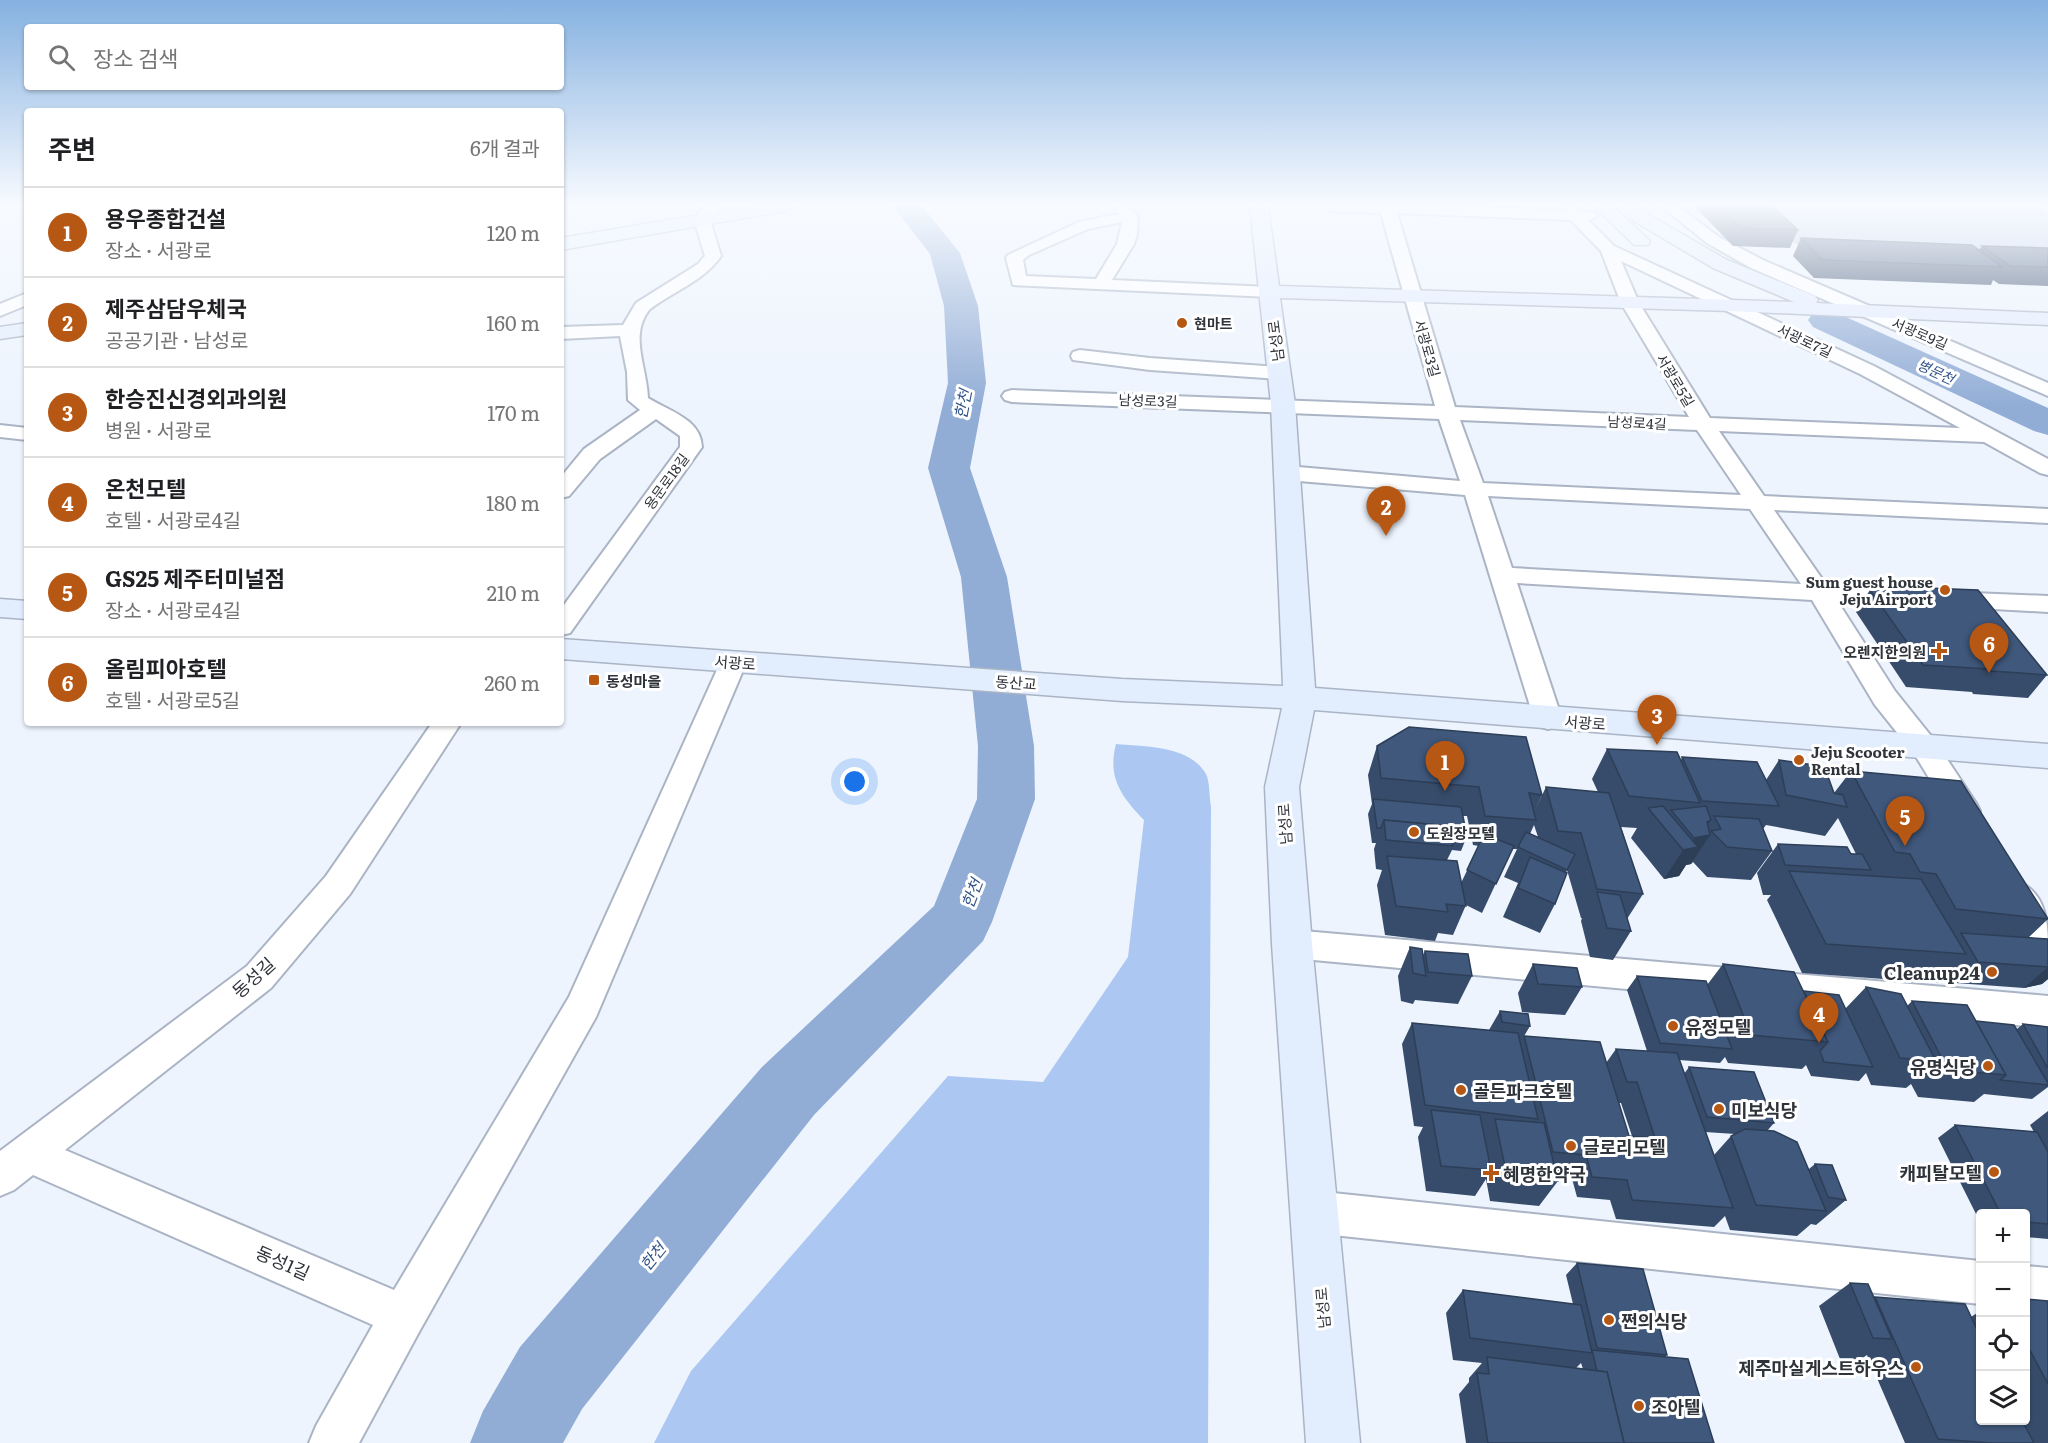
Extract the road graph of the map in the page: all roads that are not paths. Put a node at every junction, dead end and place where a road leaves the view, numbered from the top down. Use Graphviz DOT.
graph roads {
  1 [pos="699,273"];
  2 [pos="1017,273"];
  3 [pos="1107,273"];
  4 [pos="1268,273"];
  5 [pos="1406,273"];
  6 [pos="1618,273"];
  7 [pos="1661,273"];
  8 [pos="1703,273"];
  9 [pos="1743,273"];
  10 [pos="1779,273"];
  11 [pos="1104,285"];
  12 [pos="1270,292"];
  13 [pos="1413,297"];
  14 [pos="24,299"];
  15 [pos="1630,303"];
  16 [pos="1731,305"];
  17 [pos="1774,307"];
  18 [pos="1829,309"];
  19 [pos="0,311"];
  20 [pos="1868,311"];
  21 [pos="2048,319"];
  22 [pos="24,329"];
  23 [pos="630,330"];
  24 [pos="0,333"];
  25 [pos="564,333"];
  26 [pos="1080,356"];
  27 [pos="2015,374"];
  28 [pos="2048,375"];
  29 [pos="1281,389"];
  30 [pos="2048,390"];
  31 [pos="1012,396"];
  32 [pos="653,411"];
  33 [pos="1447,413"];
  34 [pos="1704,425"];
  35 [pos="0,432"];
  36 [pos="24,434"];
  37 [pos="1991,436"];
  38 [pos="2048,468"];
  39 [pos="1287,472"];
  40 [pos="564,487"];
  41 [pos="1474,489"];
  42 [pos="1759,504"];
  43 [pos="2048,516"];
  44 [pos="1502,575"];
  45 [pos="1821,595"];
  46 [pos="2048,604"];
  47 [pos="0,608"];
  48 [pos="24,610"];
  49 [pos="564,623"];
  50 [pos="564,649"];
  51 [pos="734,662"];
  52 [pos="910,674"];
  53 [pos="1122,690"];
  54 [pos="1299,698"];
  55 [pos="1548,719"];
  56 [pos="445,726"];
  57 [pos="1925,747"];
  58 [pos="2048,756"];
  59 [pos="1982,837"];
  60 [pos="2006,875"];
  61 [pos="2048,941"];
  62 [pos="1292,944"];
  63 [pos="2048,1012"];
  64 [pos="14,1164"];
  65 [pos="1314,1212"];
  66 [pos="1976,1283"];
  67 [pos="2030,1288"];
  68 [pos="2048,1290"];
  69 [pos="404,1316"];
  70 [pos="333,1443"];
  71 [pos="1333,1443"];
  1 -- 23 [label="street"];
  2 -- 11 [label="street"];
  3 -- 11 [label="street"];
  4 -- 12 [label="main road, 남성로"];
  5 -- 13 [label="street, 서광로3길"];
  6 -- 15 [label="street, 서광로5길"];
  7 -- 16 [label="street, 서광로7길"];
  8 -- 17 [label="main road"];
  9 -- 18 [label="main road"];
  10 -- 20 [label="street, 서광로9길"];
  11 -- 12 [label="street"];
  12 -- 13 [label="main road"];
  12 -- 29 [label="main road, 남성로"];
  13 -- 15 [label="main road"];
  13 -- 33 [label="street, 서광로3길"];
  14 -- 19 [label="street"];
  15 -- 16 [label="main road"];
  15 -- 34 [label="street, 서광로5길"];
  16 -- 17 [label="main road"];
  16 -- 37 [label="street, 서광로7길"];
  17 -- 18 [label="main road"];
  18 -- 20 [label="main road"];
  20 -- 21 [label="main road"];
  20 -- 27 [label="street, 서광로9길"];
  22 -- 24 [label="main road"];
  23 -- 25 [label="street"];
  23 -- 32 [label="street"];
  26 -- 29 [label="street"];
  27 -- 28 [label="street"];
  27 -- 30 [label="street, 서광로9길"];
  29 -- 31 [label="street, 남성로3길"];
  29 -- 33 [label="street, 남성로4길"];
  29 -- 39 [label="main road, 남성로"];
  32 -- 40 [label="street"];
  32 -- 49 [label="street, 용문로18길"];
  33 -- 34 [label="street, 남성로4길"];
  33 -- 41 [label="street, 서광로3길"];
  34 -- 37 [label="street, 남성로4길"];
  34 -- 42 [label="street, 서광로5길"];
  35 -- 36 [label="street"];
  37 -- 38 [label="street, 서광로7길"];
  39 -- 41 [label="street"];
  39 -- 54 [label="main road, 남성로"];
  41 -- 42 [label="street"];
  41 -- 44 [label="street, 서광로3길"];
  42 -- 43 [label="street"];
  42 -- 45 [label="street, 서광로5길"];
  44 -- 45 [label="street"];
  44 -- 55 [label="street, 서광로3길"];
  45 -- 46 [label="street"];
  45 -- 57 [label="street, 서광로5길"];
  47 -- 48 [label="main road"];
  50 -- 51 [label="main road, 서광로"];
  51 -- 52 [label="main road, 서광로"];
  51 -- 69 [label="street"];
  52 -- 53 [label="main road, 동산교"];
  53 -- 54 [label="main road, 서광로"];
  54 -- 55 [label="main road, 서광로"];
  54 -- 62 [label="main road, 남성로"];
  55 -- 57 [label="main road, 서광로"];
  56 -- 64 [label="street, 동성길"];
  57 -- 58 [label="main road, 서광로"];
  57 -- 59 [label="street, 서광로5길"];
  60 -- 61 [label="street"];
  62 -- 63 [label="street"];
  62 -- 65 [label="main road, 남성로"];
  64 -- 69 [label="street, 동성1길"];
  65 -- 66 [label="street"];
  65 -- 71 [label="main road, 남성로"];
  67 -- 68 [label="street"];
  69 -- 70 [label="street"];
}
